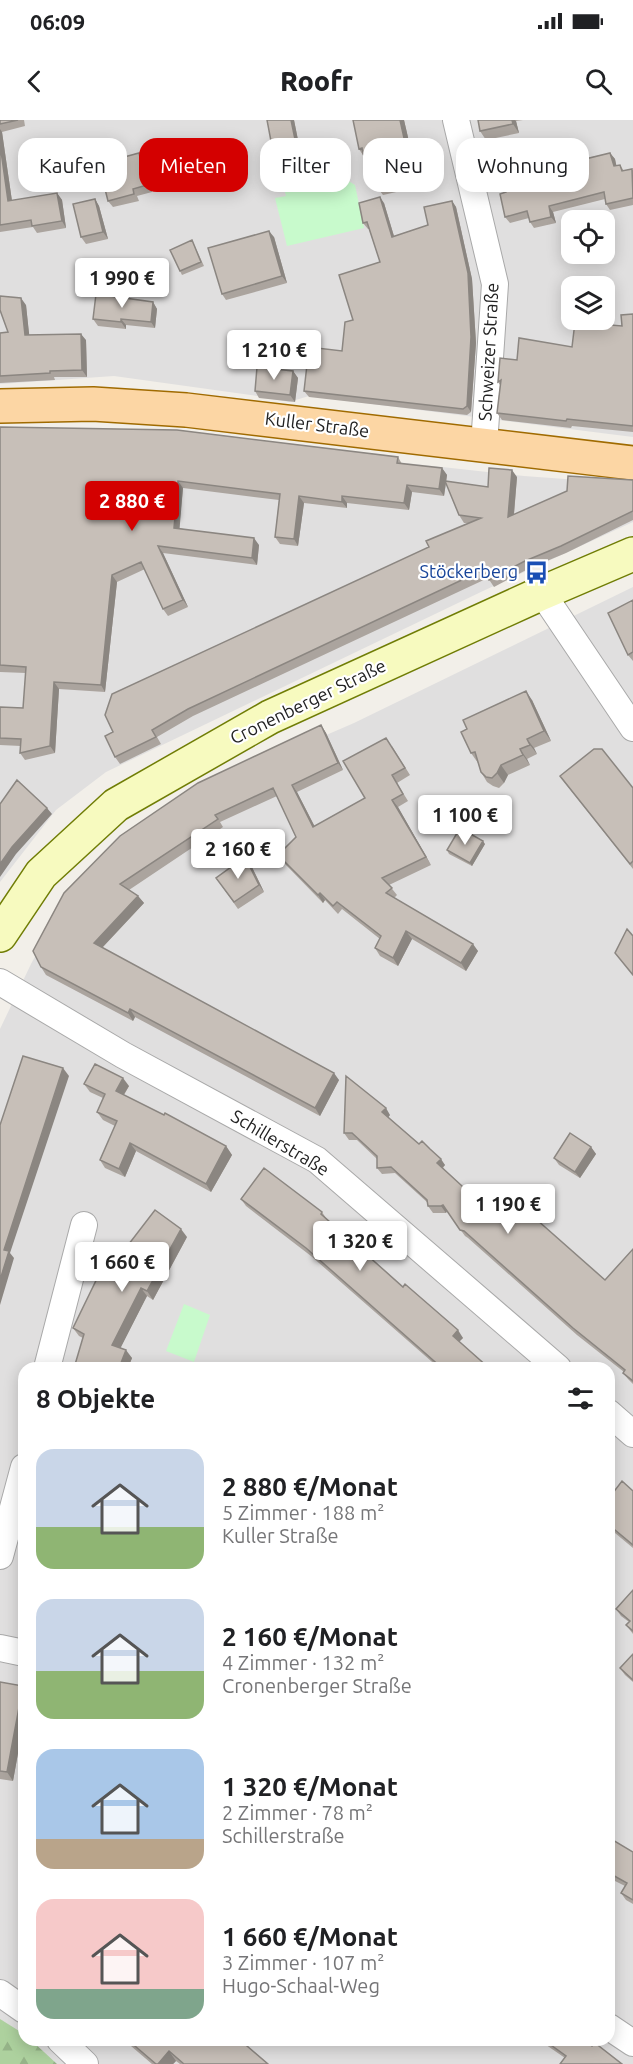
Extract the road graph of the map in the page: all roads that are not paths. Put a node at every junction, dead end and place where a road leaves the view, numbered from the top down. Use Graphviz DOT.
graph roads {
  1 [pos="456,120"];
  2 [pos="0,406"];
  3 [pos="484,444"];
  4 [pos="633,463"];
  5 [pos="633,554"];
  6 [pos="542,593"];
  7 [pos="633,728"];
  8 [pos="0,935"];
  9 [pos="0,982"];
  10 [pos="84,1225"];
  11 [pos="49,1362"];
  12 [pos="551,1362"];
  13 [pos="615,1418"];
  14 [pos="633,1434"];
  15 [pos="18,1489"];
  16 [pos="0,1556"];
  17 [pos="0,1648"];
  18 [pos="18,1652"];
  19 [pos="0,1993"];
  20 [pos="18,2006"];
  21 [pos="615,2031"];
  22 [pos="633,2043"];
  23 [pos="66,2046"];
  24 [pos="85,2064"];
  1 -- 3 [label="street, Schweizer Straße"];
  2 -- 3 [label="main road, Kuller Straße"];
  3 -- 4 [label="main road, Kuller Straße"];
  5 -- 6 [label="main road, Cronenberger Straße"];
  6 -- 7 [label="street"];
  6 -- 8 [label="main road, Cronenberger Straße"];
  9 -- 12 [label="street, Schillerstraße"];
  10 -- 11 [label="street"];
  13 -- 14 [label="street"];
  15 -- 16 [label="street"];
  17 -- 18 [label="street"];
  19 -- 20 [label="street"];
  21 -- 22 [label="street"];
  23 -- 24 [label="street"];
}
